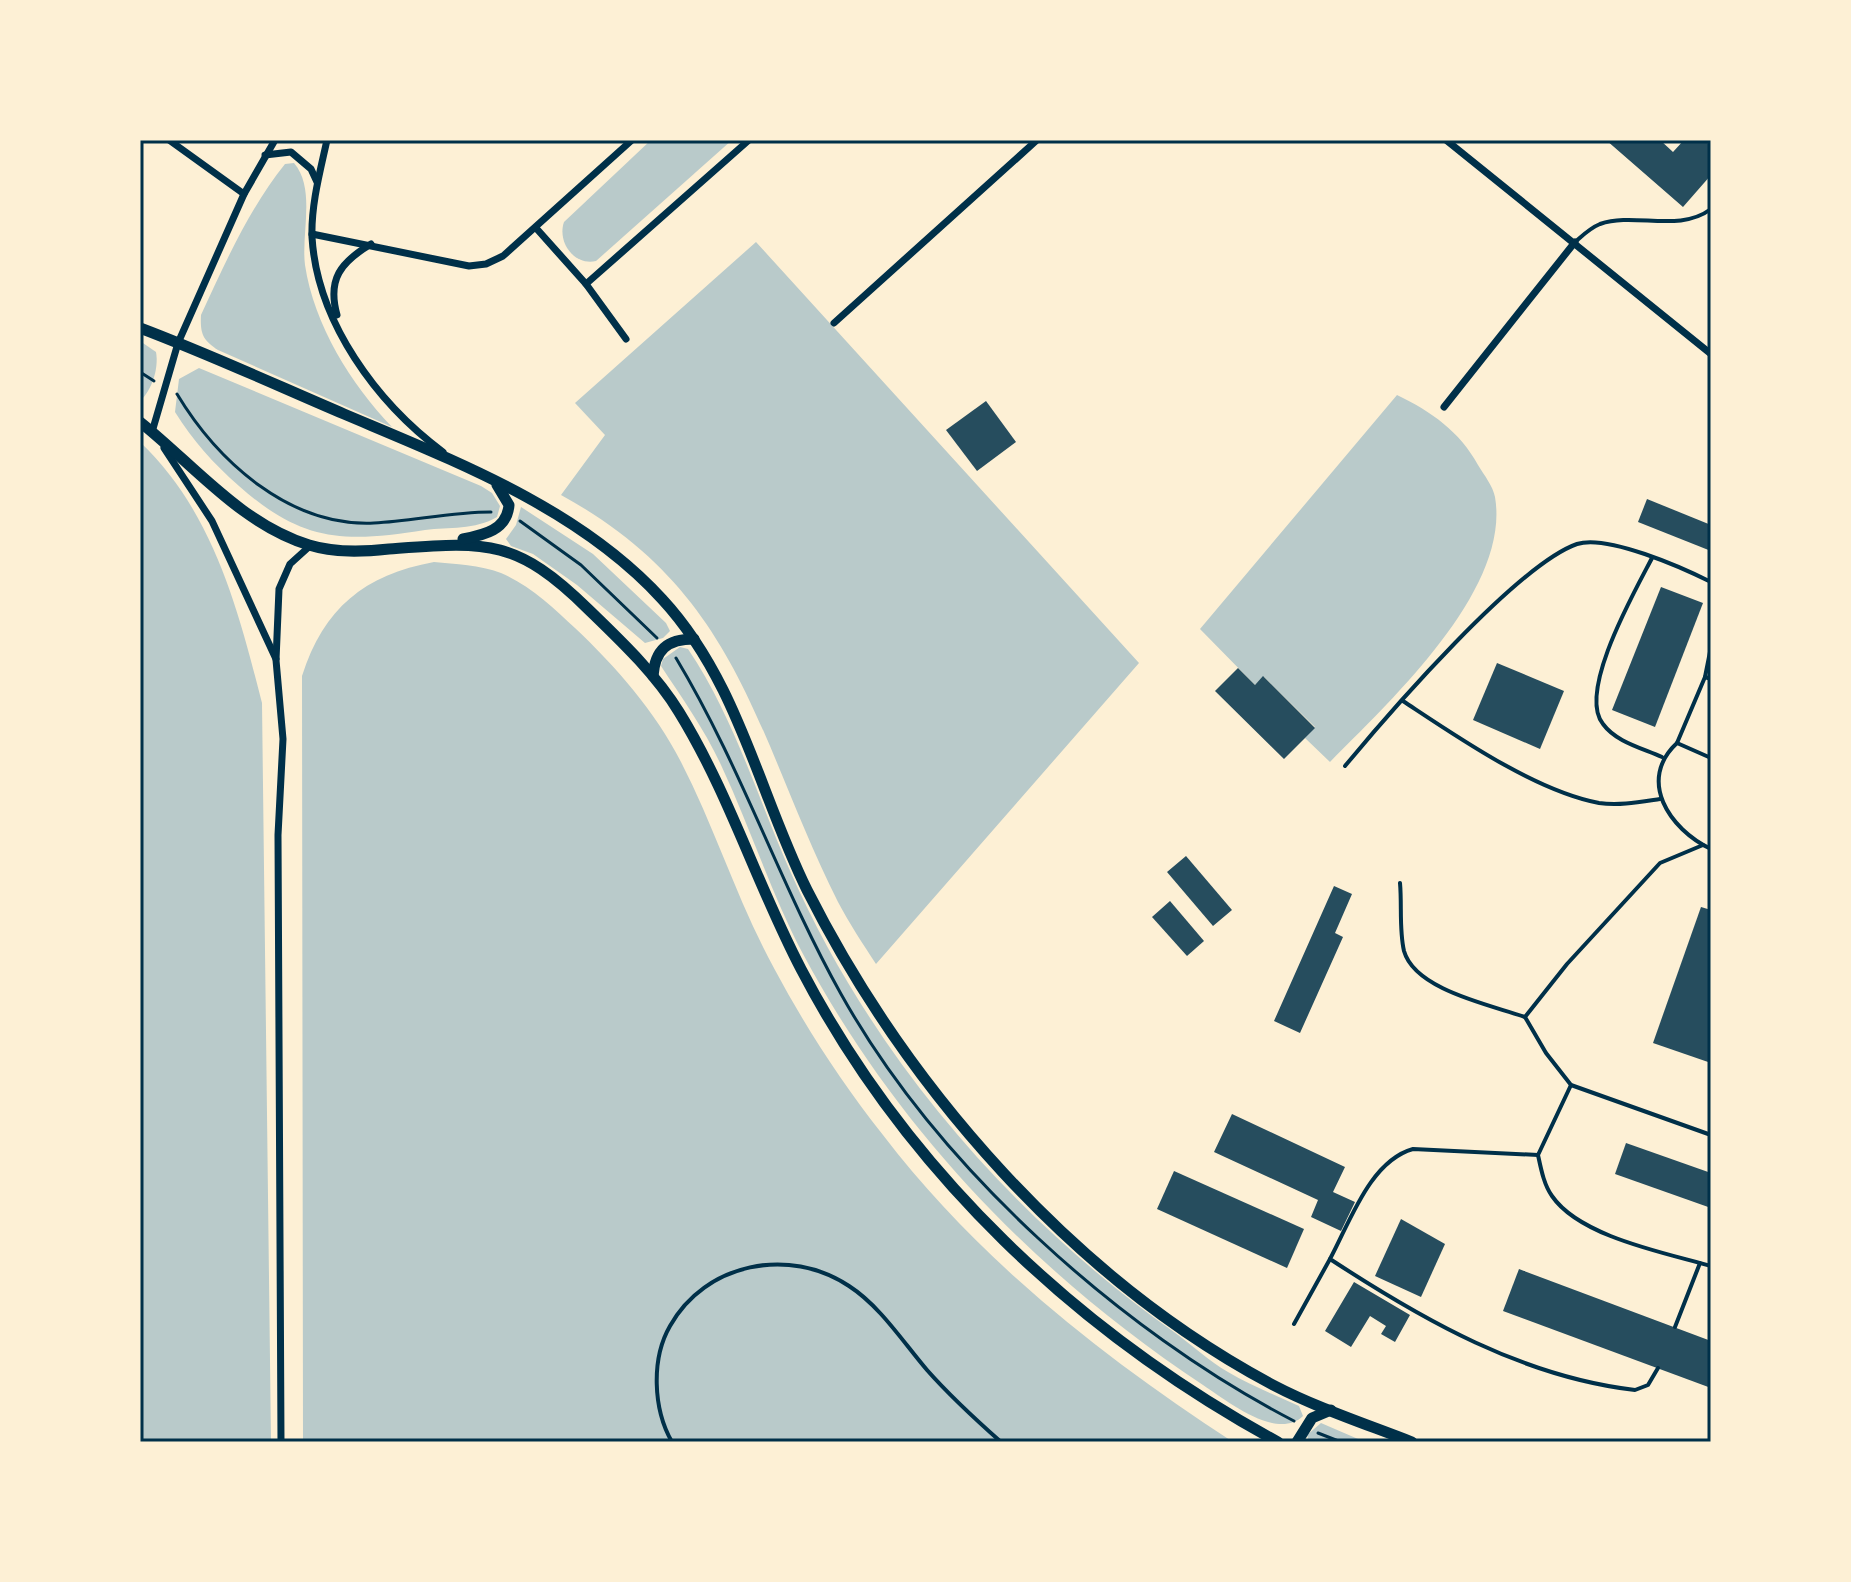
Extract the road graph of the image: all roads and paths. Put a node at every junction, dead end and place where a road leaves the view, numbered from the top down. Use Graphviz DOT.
graph roads {
  1 [pos="169,140"];
  2 [pos="275,140"];
  3 [pos="327,140"];
  4 [pos="632,140"];
  5 [pos="749,140"];
  6 [pos="1037,140"];
  7 [pos="1446,140"];
  8 [pos="265,155"];
  9 [pos="318,184"];
  10 [pos="244,194"];
  11 [pos="1711,209"];
  12 [pos="536,228"];
  13 [pos="312,234"];
  14 [pos="1575,242"];
  15 [pos="371,244"];
  16 [pos="586,284"];
  17 [pos="834,323"];
  18 [pos="143,328"];
  19 [pos="343,336"];
  20 [pos="626,339"];
  21 [pos="178,343"];
  22 [pos="1711,354"];
  23 [pos="1444,407"];
  24 [pos="140,422"];
  25 [pos="151,431"];
  26 [pos="464,468"];
  27 [pos="495,483"];
  28 [pos="439,544"];
  29 [pos="311,545"];
  30 [pos="1652,558"];
  31 [pos="1711,582"];
  32 [pos="694,639"];
  33 [pos="1711,647"];
  34 [pos="276,660"];
  35 [pos="653,676"];
  36 [pos="1705,677"];
  37 [pos="1711,679"];
  38 [pos="1403,701"];
  39 [pos="1677,743"];
  40 [pos="1662,757"];
  41 [pos="1711,758"];
  42 [pos="1345,766"];
  43 [pos="1660,799"];
  44 [pos="1703,845"];
  45 [pos="1711,849"];
  46 [pos="1400,883"];
  47 [pos="1525,1017"];
  48 [pos="1571,1085"];
  49 [pos="1711,1135"];
  50 [pos="1538,1155"];
  51 [pos="1330,1259"];
  52 [pos="1700,1263"];
  53 [pos="1711,1266"];
  54 [pos="1294,1324"];
  55 [pos="1675,1327"];
  56 [pos="1658,1368"];
  57 [pos="1331,1410"];
  58 [pos="281,1442"];
  59 [pos="672,1442"];
  60 [pos="1001,1442"];
  61 [pos="1278,1442"];
  62 [pos="1297,1442"];
  63 [pos="1412,1442"];
  1 -- 10 [label="street"];
  2 -- 8 [label="street"];
  3 -- 9 [label="street"];
  4 -- 12 [label="street"];
  5 -- 16 [label="street"];
  6 -- 17 [label="street"];
  7 -- 14 [label="street"];
  8 -- 9 [label="street"];
  8 -- 10 [label="street"];
  9 -- 13 [label="street"];
  10 -- 21 [label="street"];
  11 -- 14 [label="lane"];
  12 -- 15 [label="street"];
  12 -- 16 [label="street"];
  13 -- 15 [label="street"];
  13 -- 19 [label="street"];
  14 -- 22 [label="street"];
  14 -- 23 [label="street"];
  15 -- 19 [label="street"];
  16 -- 20 [label="street"];
  18 -- 21 [label="main road"];
  19 -- 26 [label="street"];
  21 -- 25 [label="street"];
  21 -- 26 [label="main road"];
  24 -- 25 [label="main road"];
  25 -- 29 [label="main road"];
  25 -- 34 [label="street"];
  26 -- 27 [label="main road"];
  27 -- 28 [label="main road"];
  27 -- 32 [label="main road"];
  28 -- 29 [label="main road"];
  28 -- 35 [label="main road"];
  29 -- 34 [label="street"];
  30 -- 31 [label="lane"];
  30 -- 38 [label="lane"];
  30 -- 40 [label="lane"];
  32 -- 35 [label="main road"];
  32 -- 57 [label="main road"];
  33 -- 36 [label="lane"];
  34 -- 58 [label="street"];
  35 -- 61 [label="main road"];
  36 -- 37 [label="lane"];
  36 -- 39 [label="lane"];
  38 -- 42 [label="lane"];
  38 -- 43 [label="lane"];
  39 -- 40 [label="lane"];
  39 -- 41 [label="lane"];
  40 -- 43 [label="lane"];
  43 -- 44 [label="lane"];
  44 -- 45 [label="lane"];
  44 -- 47 [label="lane"];
  46 -- 47 [label="lane"];
  47 -- 48 [label="lane"];
  48 -- 49 [label="lane"];
  48 -- 50 [label="lane"];
  50 -- 51 [label="lane"];
  50 -- 52 [label="lane"];
  51 -- 54 [label="lane"];
  51 -- 56 [label="lane"];
  52 -- 53 [label="lane"];
  52 -- 55 [label="lane"];
  57 -- 62 [label="main road"];
  57 -- 63 [label="main road"];
  59 -- 60 [label="lane"];
}
